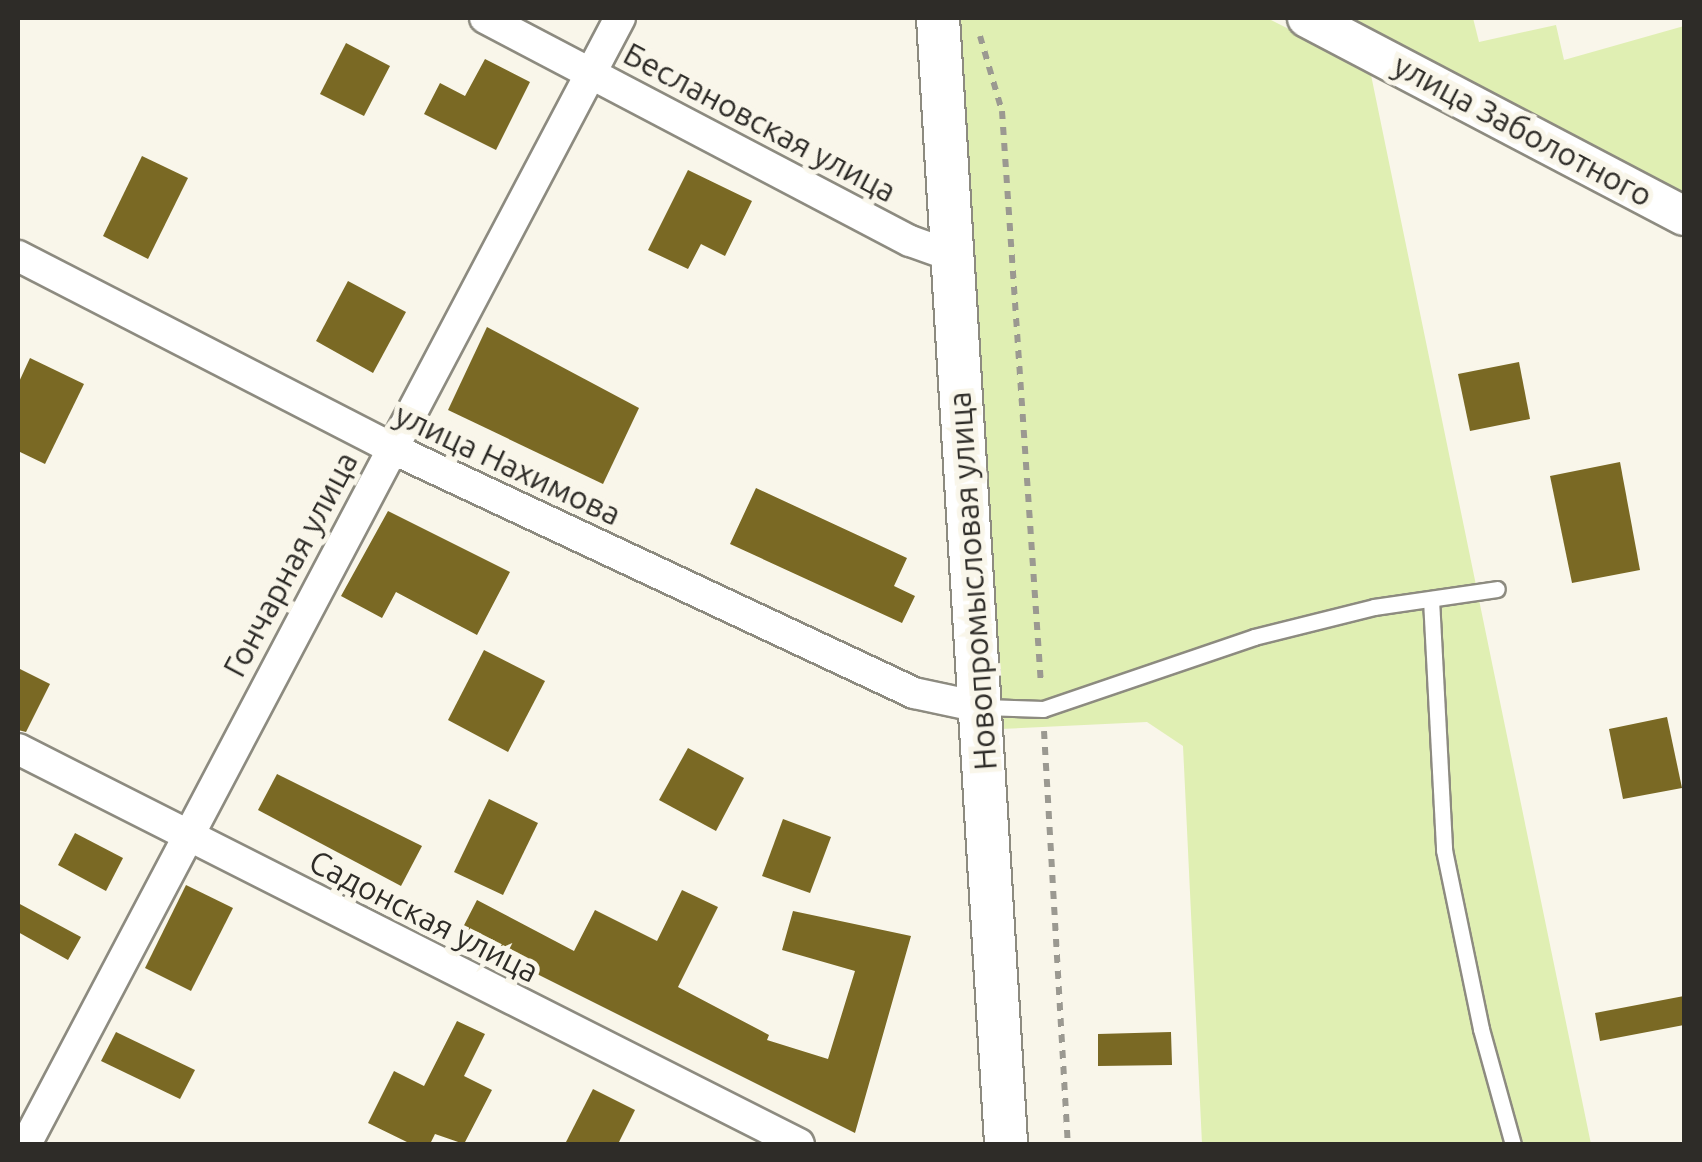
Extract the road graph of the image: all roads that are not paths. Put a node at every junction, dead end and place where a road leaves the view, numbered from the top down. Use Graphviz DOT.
graph roads {
  1 [pos="484,18"];
  2 [pos="620,18"];
  3 [pos="938,18"];
  4 [pos="1307,18"];
  5 [pos="594,74"];
  6 [pos="1684,216"];
  7 [pos="18,256"];
  8 [pos="952,256"];
  9 [pos="390,448"];
  10 [pos="1497,589"];
  11 [pos="1431,599"];
  12 [pos="980,707"];
  13 [pos="18,748"];
  14 [pos="186,836"];
  15 [pos="26,1144"];
  16 [pos="799,1144"];
  17 [pos="1006,1144"];
  18 [pos="1513,1144"];
  1 -- 5 [label="street, Беслановская улица"];
  2 -- 5 [label="street, Гончарная улица"];
  3 -- 8 [label="main road, Новопромысловая улица"];
  4 -- 6 [label="street, улица Заболотного"];
  5 -- 8 [label="street, Беслановская улица"];
  5 -- 9 [label="street, Гончарная улица"];
  7 -- 9 [label="street, улица Нахимова"];
  8 -- 12 [label="main road, Новопромысловая улица"];
  9 -- 12 [label="street, улица Нахимова"];
  9 -- 14 [label="street, Гончарная улица"];
  10 -- 11 [label="lane"];
  11 -- 12 [label="lane"];
  11 -- 18 [label="lane"];
  12 -- 17 [label="main road, Новопромысловая улица"];
  13 -- 14 [label="street, Садонская улица"];
  14 -- 15 [label="street, Гончарная улица"];
  14 -- 16 [label="street, Садонская улица"];
}
